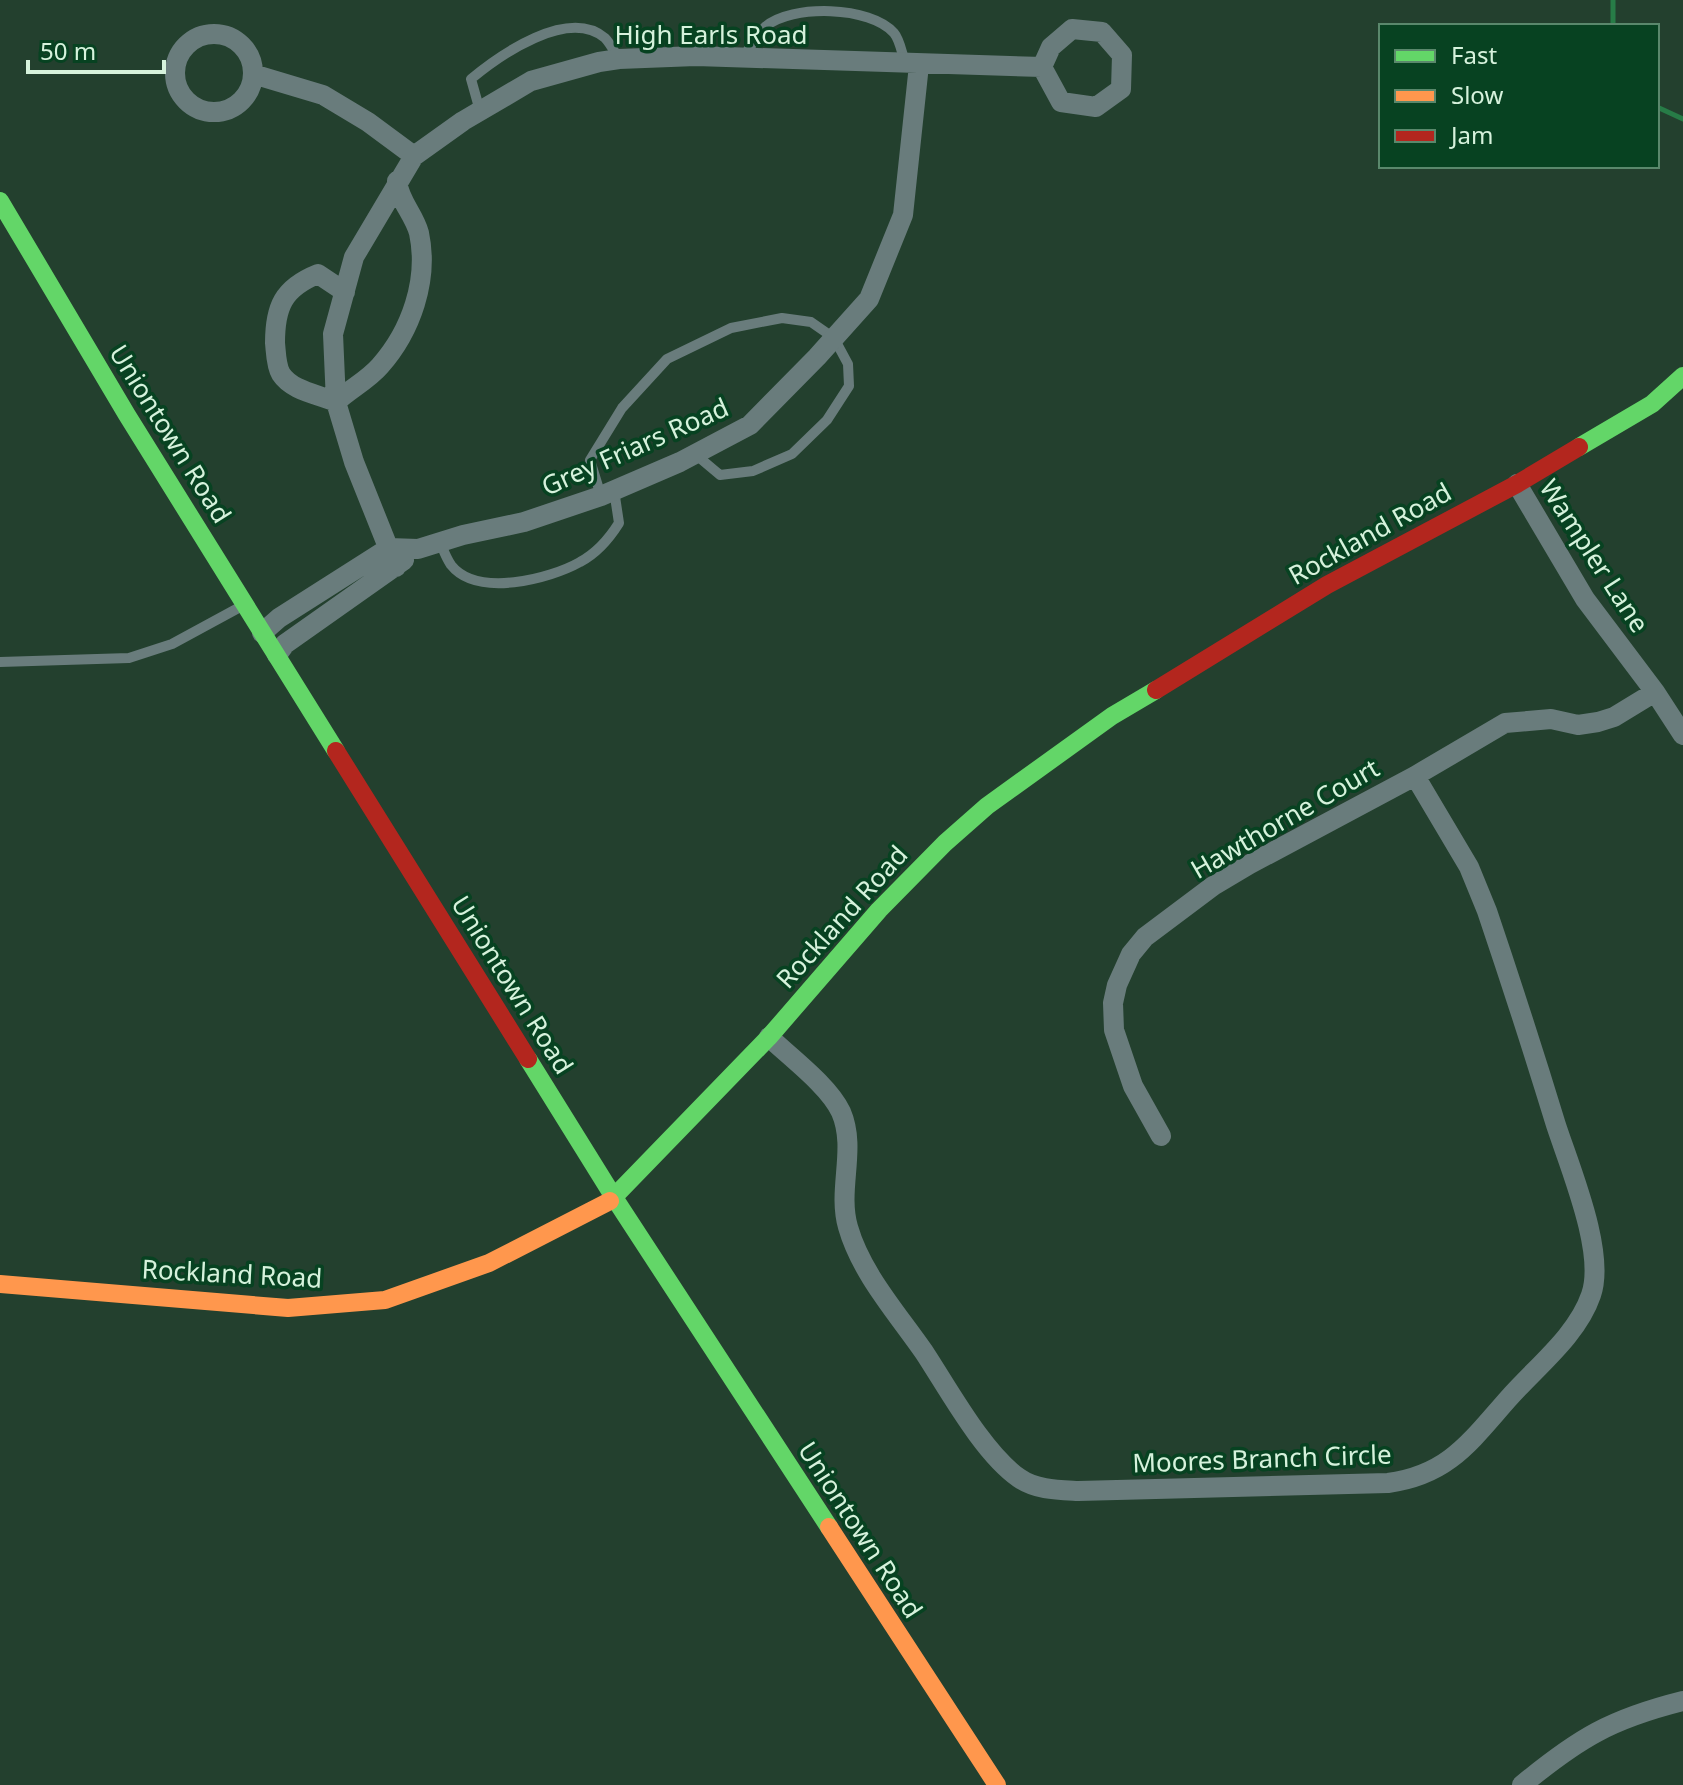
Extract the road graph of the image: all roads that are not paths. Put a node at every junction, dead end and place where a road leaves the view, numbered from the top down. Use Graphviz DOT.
graph roads {
  1 [pos="743,57"];
  2 [pos="619,59"];
  3 [pos="912,64"];
  4 [pos="1042,67"];
  5 [pos="253,74"];
  6 [pos="480,111"];
  7 [pos="414,156"];
  8 [pos="397,181"];
  9 [pos="0,201"];
  10 [pos="345,292"];
  11 [pos="834,338"];
  12 [pos="1683,376"];
  13 [pos="336,402"];
  14 [pos="695,454"];
  15 [pos="1517,484"];
  16 [pos="608,493"];
  17 [pos="440,542"];
  18 [pos="392,558"];
  19 [pos="245,605"];
  20 [pos="262,633"];
  21 [pos="277,655"];
  22 [pos="0,662"];
  23 [pos="1655,692"];
  24 [pos="1683,735"];
  25 [pos="1415,776"];
  26 [pos="769,1037"];
  27 [pos="1161,1136"];
  28 [pos="615,1199"];
  29 [pos="0,1284"];
  30 [pos="1683,1701"];
  31 [pos="997,1785"];
  32 [pos="1522,1785"];
  1 -- 2 [label="street, High Earls Road"];
  1 -- 3 [label="street, High Earls Road"];
  1 -- 3 [label="lane"];
  2 -- 6 [label="street, High Earls Road"];
  2 -- 6 [label="lane"];
  3 -- 4 [label="street, High Earls Road"];
  3 -- 11 [label="street, Grey Friars Road"];
  5 -- 7 [label="street"];
  6 -- 7 [label="street, High Earls Road"];
  7 -- 8 [label="street, High Earls Road"];
  8 -- 10 [label="street, High Earls Road"];
  8 -- 13 [label="street"];
  9 -- 19 [label="street, Uniontown Road"];
  10 -- 13 [label="street, High Earls Road"];
  10 -- 13 [label="street"];
  11 -- 14 [label="street, Grey Friars Road"];
  11 -- 14 [label="lane"];
  11 -- 16 [label="lane"];
  12 -- 15 [label="street, Rockland Road"];
  13 -- 18 [label="street, High Earls Road"];
  14 -- 16 [label="street, Grey Friars Road"];
  15 -- 23 [label="street, Wampler Lane"];
  15 -- 26 [label="street, Rockland Road"];
  16 -- 17 [label="street, Grey Friars Road"];
  16 -- 17 [label="lane"];
  17 -- 18 [label="street, Grey Friars Road"];
  18 -- 20 [label="street, Grey Friars Road"];
  18 -- 21 [label="street, Grey Friars Road"];
  19 -- 20 [label="street, Uniontown Road"];
  19 -- 22 [label="lane"];
  20 -- 21 [label="street, Uniontown Road"];
  21 -- 28 [label="street, Uniontown Road"];
  23 -- 24 [label="street, Wampler Lane"];
  23 -- 25 [label="street, Hawthorne Court"];
  25 -- 26 [label="street, Moores Branch Circle"];
  25 -- 27 [label="street, Hawthorne Court"];
  26 -- 28 [label="street, Rockland Road"];
  28 -- 29 [label="street, Rockland Road"];
  28 -- 31 [label="street, Uniontown Road"];
  30 -- 32 [label="street"];
}
